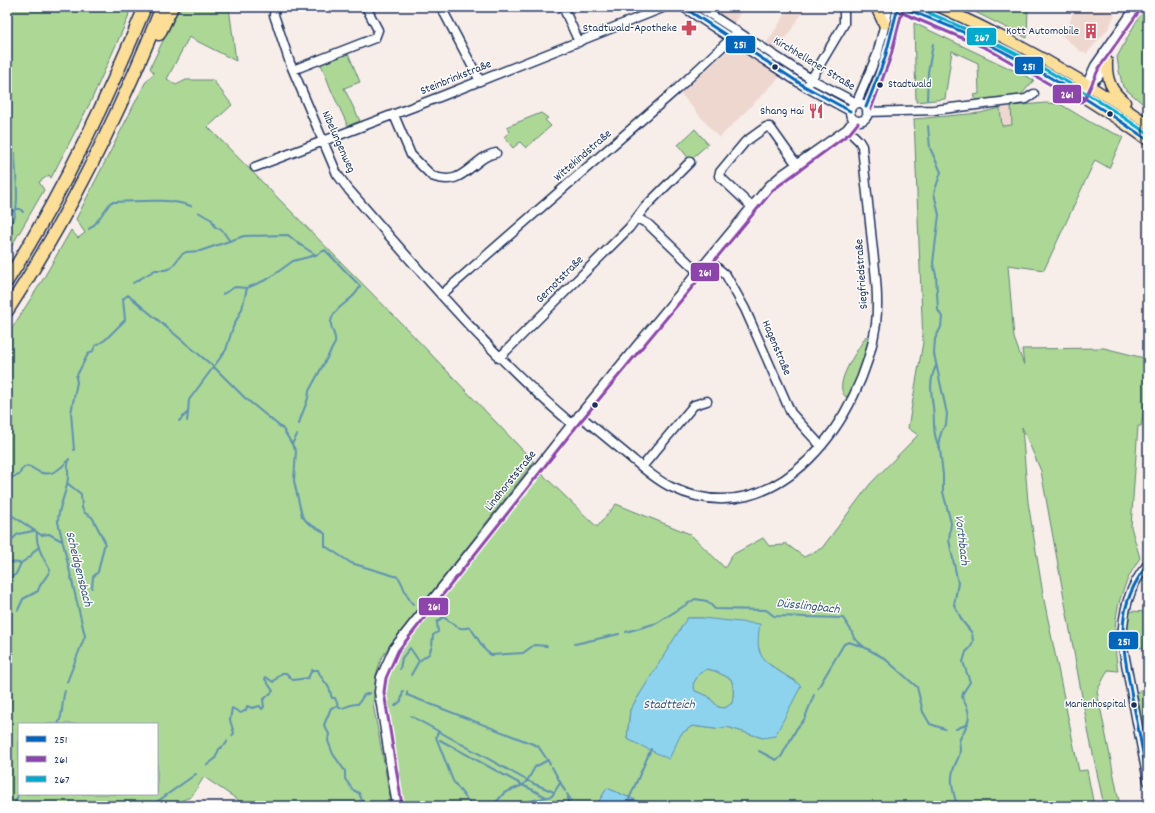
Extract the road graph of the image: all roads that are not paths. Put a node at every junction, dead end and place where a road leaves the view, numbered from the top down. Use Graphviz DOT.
graph roads {
  1 [pos="145,7"];
  2 [pos="162,7"];
  3 [pos="172,7"];
  4 [pos="274,7"];
  5 [pos="366,7"];
  6 [pos="441,7"];
  7 [pos="563,7"];
  8 [pos="664,7"];
  9 [pos="683,7"];
  10 [pos="699,7"];
  11 [pos="876,7"];
  12 [pos="889,7"];
  13 [pos="898,7"];
  14 [pos="902,7"];
  15 [pos="940,7"];
  16 [pos="1136,7"];
  17 [pos="844,12"];
  18 [pos="884,24"];
  19 [pos="1120,30"];
  20 [pos="738,32"];
  21 [pos="732,39"];
  22 [pos="579,42"];
  23 [pos="143,56"];
  24 [pos="1107,61"];
  25 [pos="293,70"];
  26 [pos="811,79"];
  27 [pos="480,81"];
  28 [pos="1088,85"];
  29 [pos="807,87"];
  30 [pos="1034,94"];
  31 [pos="1081,97"];
  32 [pos="853,106"];
  33 [pos="867,109"];
  34 [pos="1132,113"];
  35 [pos="394,114"];
  36 [pos="854,120"];
  37 [pos="1148,124"];
  38 [pos="847,129"];
  39 [pos="1148,140"];
  40 [pos="324,141"];
  41 [pos="496,153"];
  42 [pos="690,162"];
  43 [pos="797,164"];
  44 [pos="255,167"];
  45 [pos="752,207"];
  46 [pos="637,218"];
  47 [pos="708,260"];
  48 [pos="698,272"];
  49 [pos="7,281"];
  50 [pos="441,295"];
  51 [pos="7,311"];
  52 [pos="499,358"];
  53 [pos="707,401"];
  54 [pos="579,415"];
  55 [pos="572,424"];
  56 [pos="821,446"];
  57 [pos="642,467"];
  58 [pos="1148,564"];
  59 [pos="1148,781"];
  60 [pos="397,806"];
  1 -- 49 [label="highway"];
  2 -- 23 [label="highway"];
  3 -- 23 [label="highway"];
  4 -- 25 [label="street, Nibelungenweg"];
  5 -- 25 [label="street"];
  6 -- 27 [label="street"];
  7 -- 22 [label="street"];
  8 -- 22 [label="street, Steinbrinkstraße"];
  9 -- 21 [label="street, Kirchhellener Straße"];
  10 -- 20 [label="street, Kirchhellener Straße"];
  11 -- 18 [label="main road"];
  12 -- 18 [label="street"];
  13 -- 33 [label="street"];
  14 -- 31 [label="main road"];
  15 -- 28 [label="main road"];
  16 -- 19 [label="street"];
  17 -- 26 [label="street"];
  18 -- 32 [label="street"];
  19 -- 24 [label="street"];
  19 -- 28 [label="street"];
  20 -- 21 [label="street, Wittekindstraße"];
  20 -- 26 [label="street, Kirchhellener Straße"];
  21 -- 29 [label="street, Kirchhellener Straße"];
  21 -- 50 [label="street, Wittekindstraße"];
  22 -- 27 [label="street, Steinbrinkstraße"];
  23 -- 51 [label="highway"];
  24 -- 28 [label="street"];
  24 -- 34 [label="main road"];
  25 -- 40 [label="street, Nibelungenweg"];
  26 -- 29 [label="street"];
  26 -- 32 [label="street, Kirchhellener Straße"];
  27 -- 35 [label="street, Steinbrinkstraße"];
  28 -- 31 [label="street"];
  28 -- 34 [label="main road"];
  29 -- 32 [label="street, Kirchhellener Straße"];
  30 -- 33 [label="street"];
  31 -- 39 [label="main road"];
  32 -- 33 [label="street"];
  32 -- 36 [label="street"];
  33 -- 36 [label="street"];
  34 -- 37 [label="main road"];
  35 -- 40 [label="street, Steinbrinkstraße"];
  35 -- 41 [label="street"];
  36 -- 38 [label="street, Lindhorststraße"];
  38 -- 43 [label="street, Lindhorststraße"];
  38 -- 56 [label="street, Siegfriedstraße"];
  40 -- 44 [label="street, Steinbrinkstraße"];
  40 -- 50 [label="street, Nibelungenweg"];
  42 -- 46 [label="street, Gernotstraße"];
  43 -- 45 [label="street, Lindhorststraße"];
  43 -- 45 [label="street"];
  45 -- 47 [label="street, Lindhorststraße"];
  46 -- 48 [label="street"];
  46 -- 52 [label="street, Gernotstraße"];
  47 -- 48 [label="street, Lindhorststraße"];
  47 -- 56 [label="street, Hagenstraße"];
  48 -- 54 [label="street, Lindhorststraße"];
  50 -- 52 [label="street, Nibelungenweg"];
  52 -- 55 [label="street, Nibelungenweg"];
  53 -- 57 [label="street"];
  54 -- 55 [label="street, Lindhorststraße"];
  54 -- 57 [label="street, Siegfriedstraße"];
  55 -- 60 [label="street, Lindhorststraße"];
  56 -- 57 [label="street, Siegfriedstraße"];
  58 -- 59 [label="street"];
}
